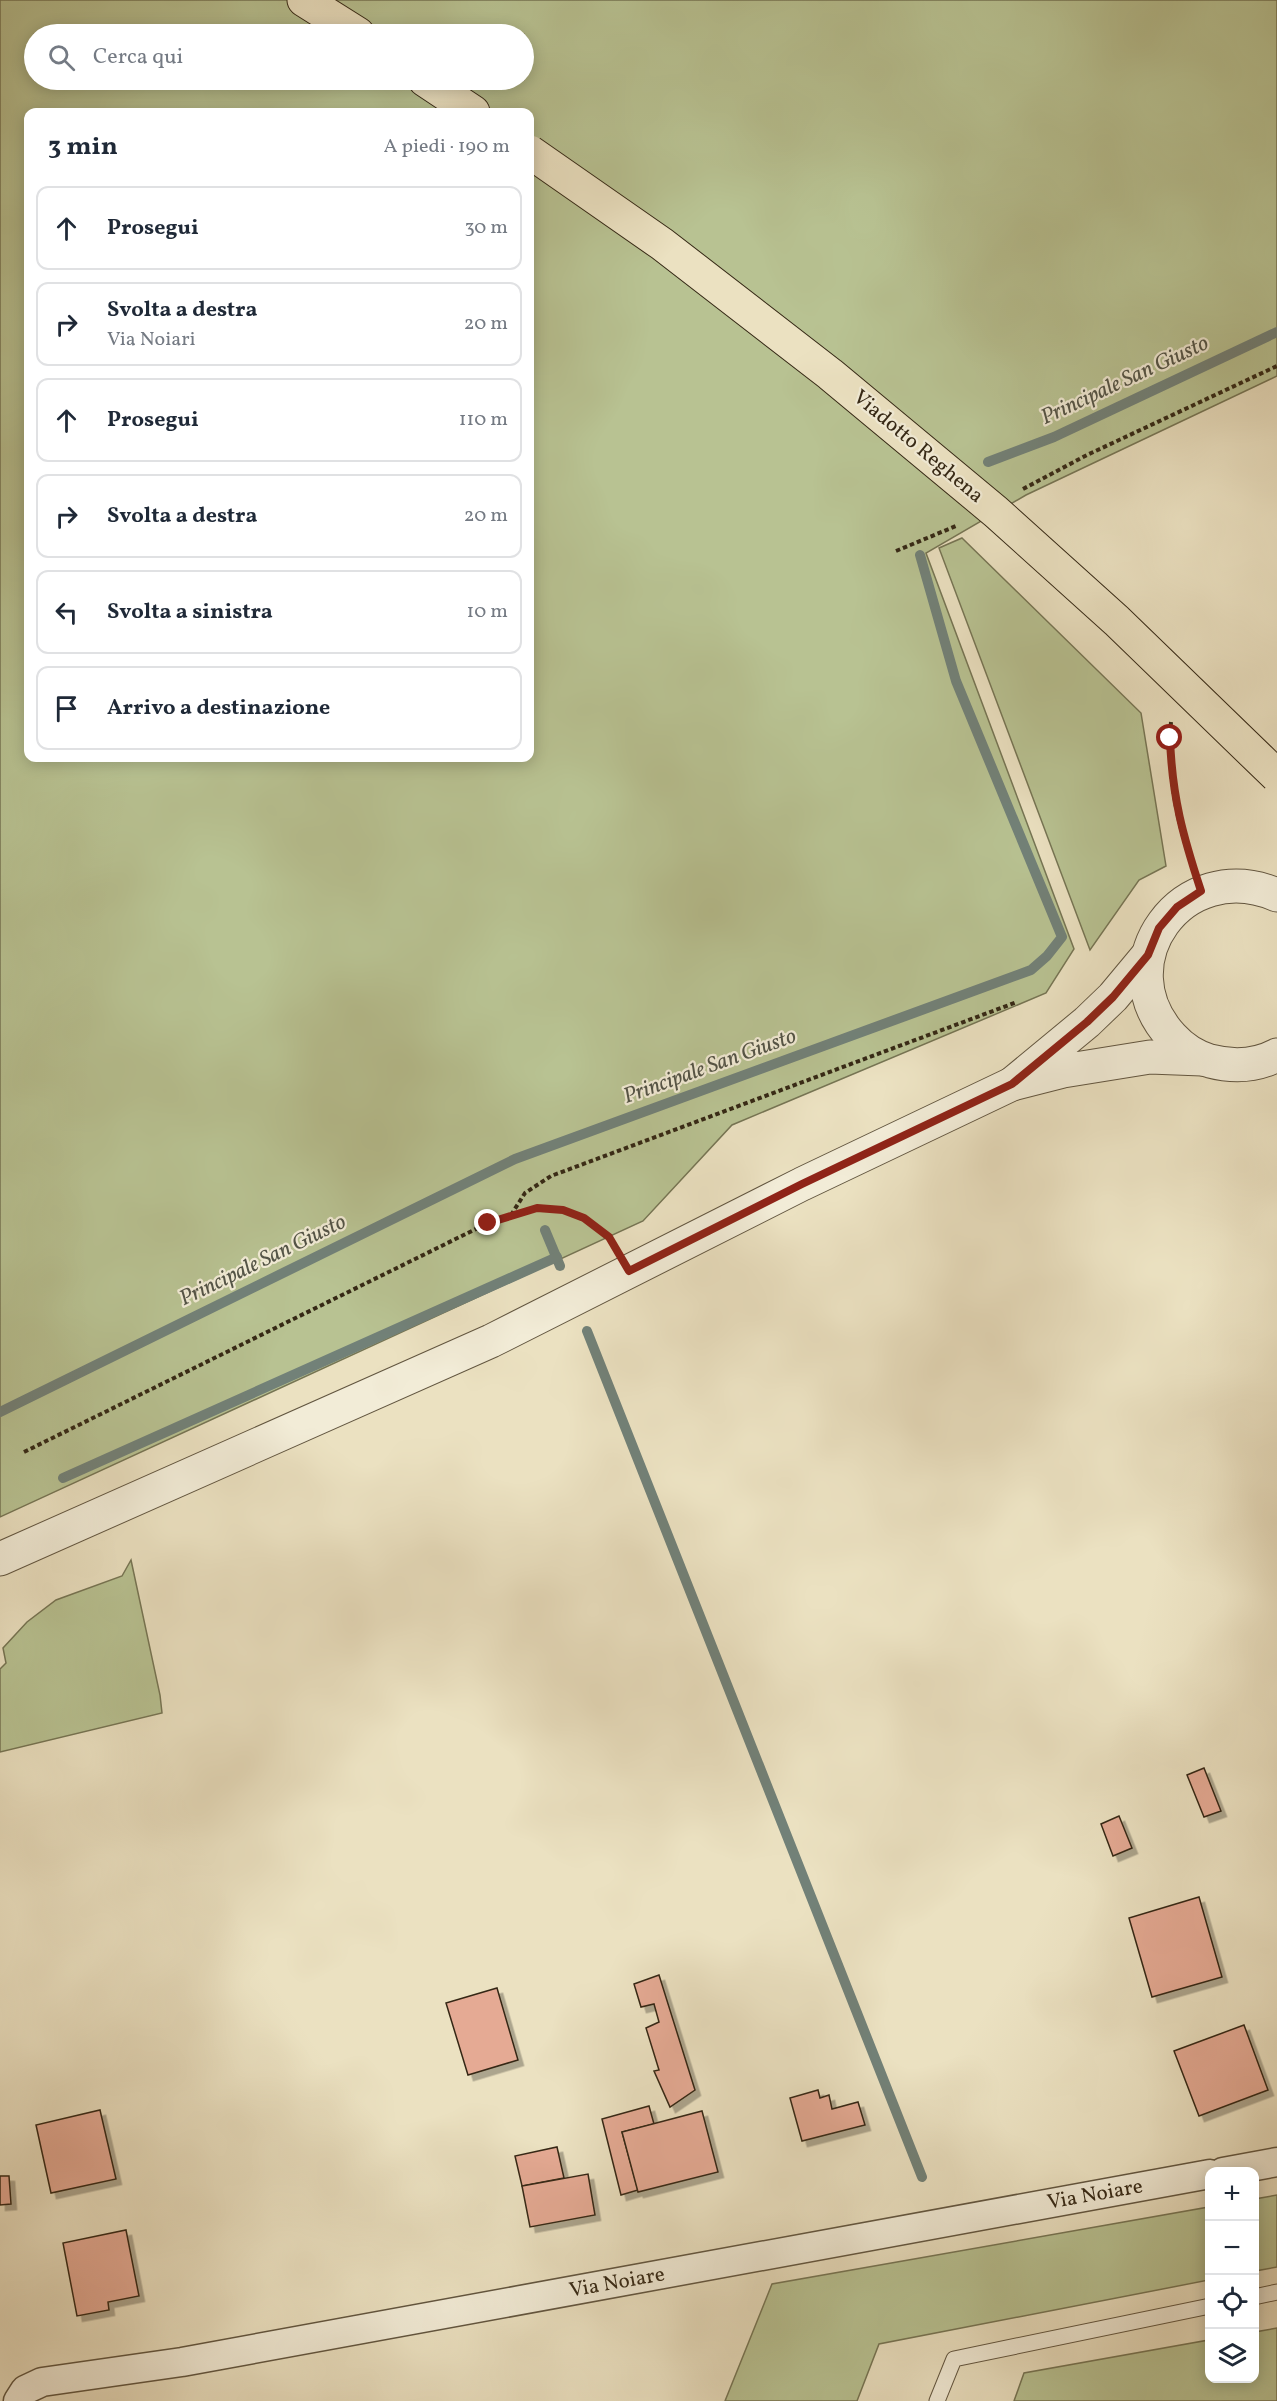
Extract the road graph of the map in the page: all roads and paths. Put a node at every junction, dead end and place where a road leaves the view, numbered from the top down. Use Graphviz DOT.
graph roads {
  1 [pos="304,0"];
  2 [pos="342,24"];
  3 [pos="440,90"];
  4 [pos="467,108"];
  5 [pos="534,155"];
  6 [pos="1277,366"];
  7 [pos="1013,495"];
  8 [pos="961,523"];
  9 [pos="896,551"];
  10 [pos="1172,713"];
  11 [pos="1277,776"];
  12 [pos="1201,891"];
  13 [pos="1275,892"];
  14 [pos="1148,955"];
  15 [pos="1017,1002"];
  16 [pos="1202,1059"];
  17 [pos="1274,1059"];
  18 [pos="1012,1084"];
  19 [pos="511,1216"];
  20 [pos="629,1271"];
  21 [pos="24,1452"];
  22 [pos="0,1559"];
  23 [pos="1277,2162"];
  24 [pos="1250,2167"];
  25 [pos="1205,2175"];
  26 [pos="1277,2292"];
  27 [pos="1259,2296"];
  28 [pos="1205,2307"];
  29 [pos="22,2396"];
  30 [pos="938,2401"];
  1 -- 2 [label="highway"];
  3 -- 4 [label="highway"];
  5 -- 11 [label="highway, Viadotto Reghena, bridge"];
  6 -- 7 [label="path"];
  8 -- 9 [label="path"];
  10 -- 12 [label="path"];
  12 -- 13 [label="street"];
  12 -- 14 [label="street"];
  14 -- 16 [label="street"];
  14 -- 18 [label="street"];
  15 -- 19 [label="path"];
  16 -- 17 [label="street"];
  16 -- 18 [label="street"];
  18 -- 20 [label="street"];
  19 -- 20 [label="path"];
  19 -- 21 [label="path"];
  20 -- 22 [label="street"];
  23 -- 24 [label="street"];
  25 -- 29 [label="street, Via Noiare"];
  26 -- 27 [label="lane"];
  28 -- 30 [label="lane"];
}
